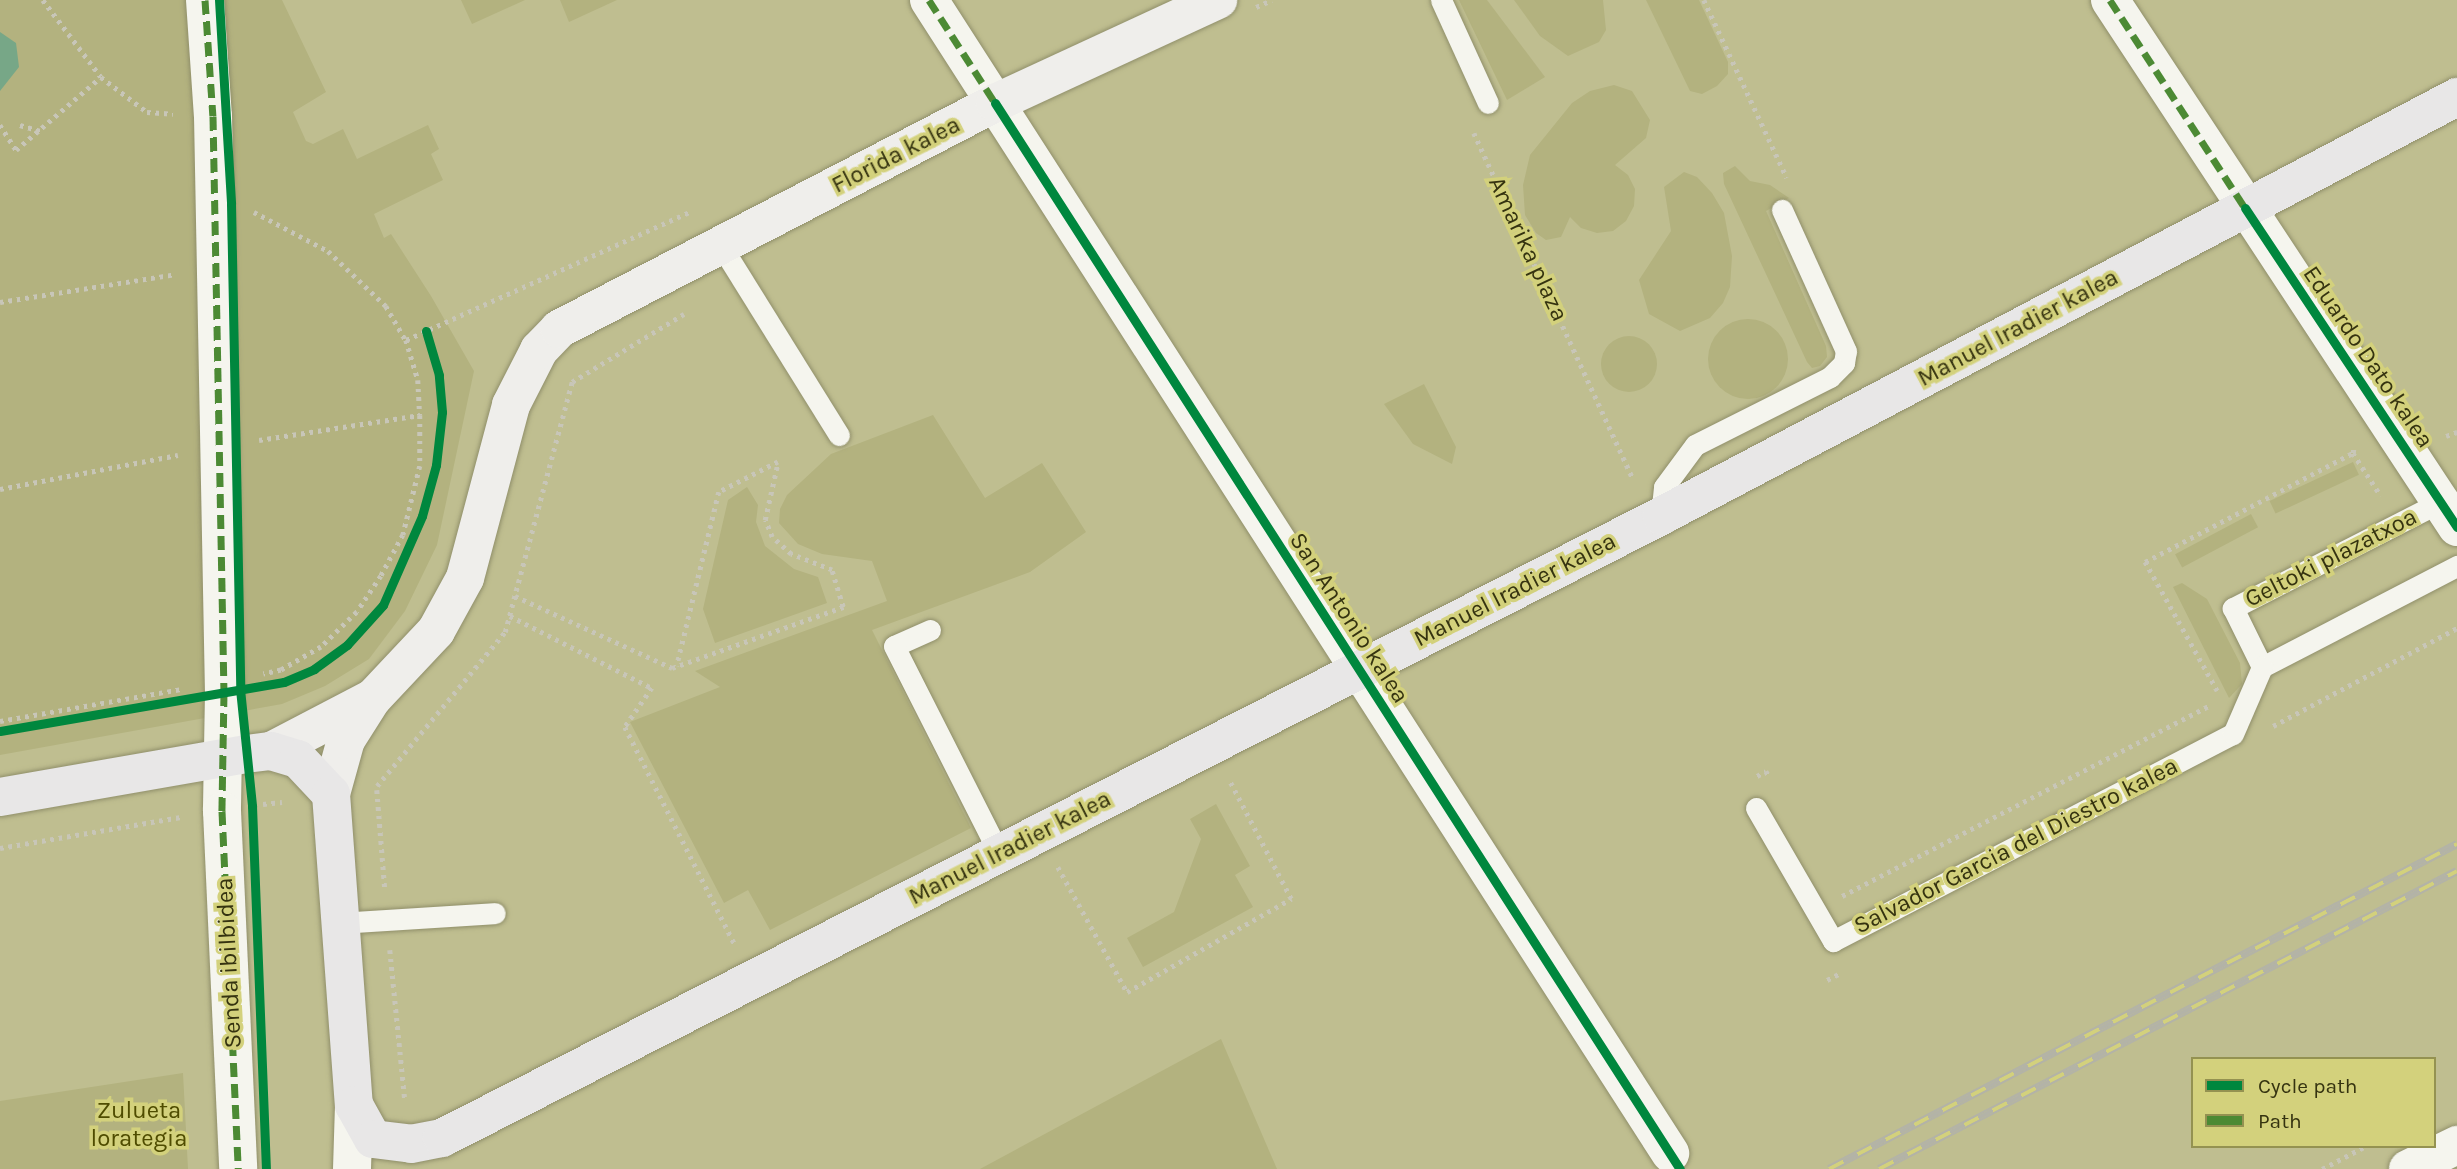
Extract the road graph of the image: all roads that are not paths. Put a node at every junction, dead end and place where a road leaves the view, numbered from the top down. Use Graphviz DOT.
graph roads {
  1 [pos="205,0"];
  2 [pos="929,0"];
  3 [pos="1218,0"];
  4 [pos="1441,0"];
  5 [pos="2110,0"];
  6 [pos="2457,97"];
  7 [pos="995,103"];
  8 [pos="1488,103"];
  9 [pos="2245,208"];
  10 [pos="1782,211"];
  11 [pos="720,244"];
  12 [pos="839,435"];
  13 [pos="2452,508"];
  14 [pos="1661,516"];
  15 [pos="2457,566"];
  16 [pos="930,631"];
  17 [pos="2262,667"];
  18 [pos="1359,668"];
  19 [pos="373,698"];
  20 [pos="271,751"];
  21 [pos="224,758"];
  22 [pos="331,794"];
  23 [pos="0,797"];
  24 [pos="1756,808"];
  25 [pos="999,853"];
  26 [pos="495,913"];
  27 [pos="337,923"];
  28 [pos="354,1105"];
  29 [pos="2457,1145"];
  30 [pos="1670,1153"];
  31 [pos="238,1169"];
  32 [pos="352,1169"];
  33 [pos="2409,1169"];
  1 -- 21 [label="street, Senda ibilbidea"];
  2 -- 7 [label="street, San Antonio kalea"];
  3 -- 7 [label="main road, Florida kalea"];
  4 -- 8 [label="lane"];
  5 -- 9 [label="street, Eduardo Dato kalea"];
  6 -- 9 [label="main road, Manuel Iradier kalea"];
  7 -- 11 [label="main road, Florida kalea"];
  7 -- 18 [label="street, San Antonio kalea"];
  9 -- 13 [label="street, Eduardo Dato kalea"];
  9 -- 14 [label="main road, Manuel Iradier kalea"];
  10 -- 14 [label="lane"];
  11 -- 12 [label="lane"];
  11 -- 19 [label="main road, Florida kalea"];
  13 -- 17 [label="lane, Geltoki plazatxoa"];
  14 -- 18 [label="main road, Manuel Iradier kalea"];
  15 -- 17 [label="lane"];
  16 -- 25 [label="lane"];
  17 -- 24 [label="lane, Salvador Garcia del Diestro kalea"];
  18 -- 25 [label="main road, Manuel Iradier kalea"];
  18 -- 30 [label="street, San Antonio kalea"];
  19 -- 20 [label="main road"];
  19 -- 22 [label="main road"];
  20 -- 21 [label="main road"];
  20 -- 22 [label="main road"];
  21 -- 23 [label="main road"];
  21 -- 31 [label="street, Senda ibilbidea"];
  22 -- 27 [label="main road"];
  25 -- 28 [label="main road, Manuel Iradier kalea"];
  26 -- 27 [label="lane"];
  27 -- 28 [label="main road"];
  28 -- 32 [label="street"];
  29 -- 33 [label="street"];
}
